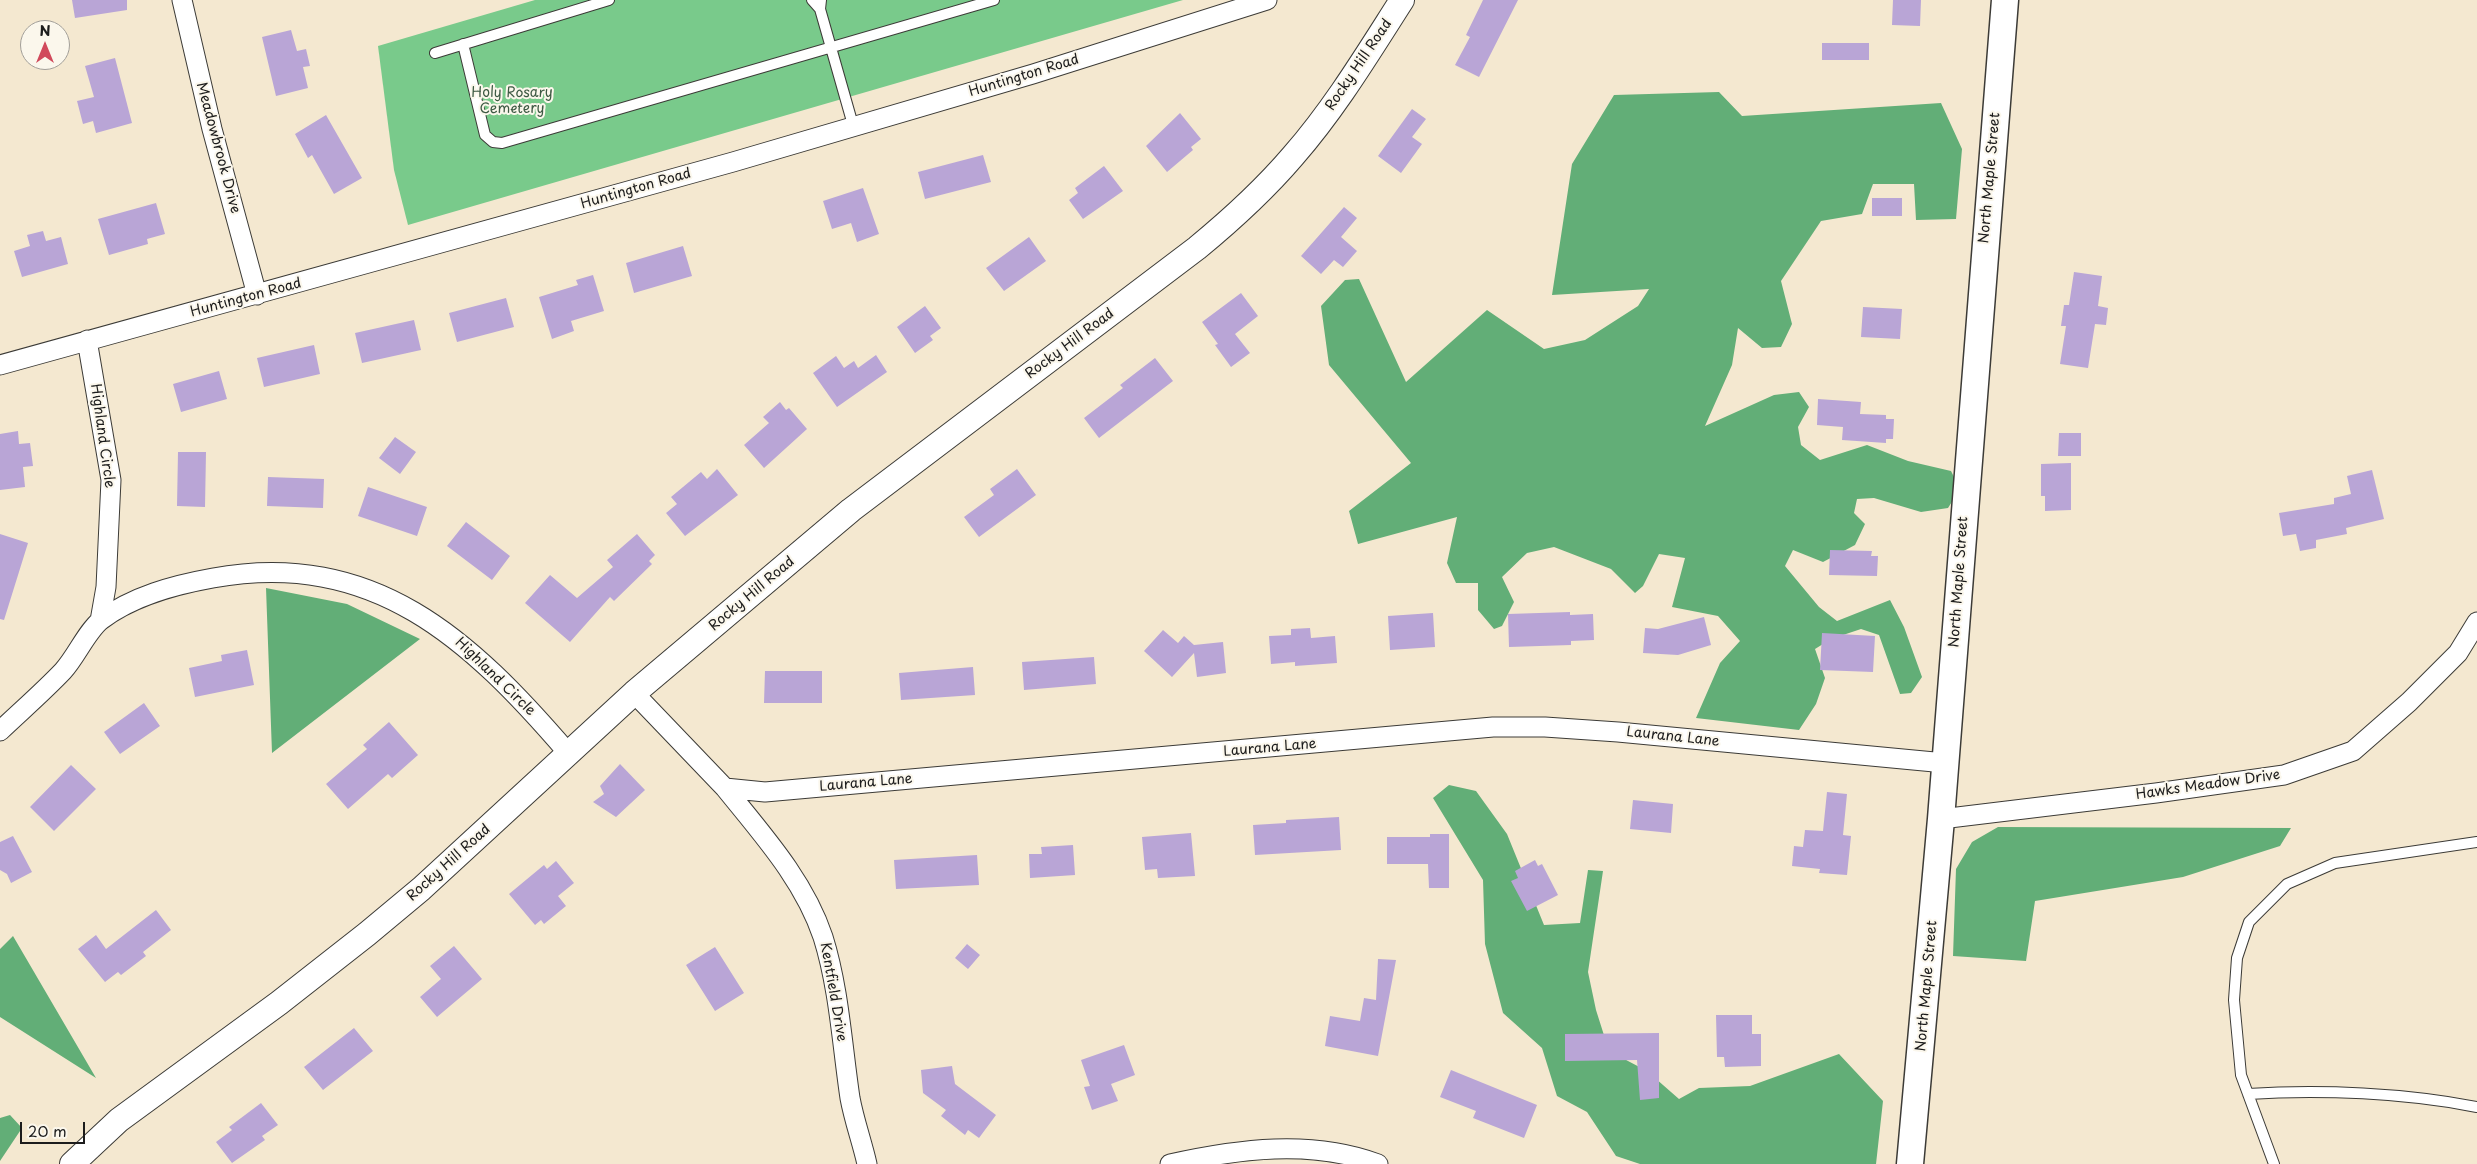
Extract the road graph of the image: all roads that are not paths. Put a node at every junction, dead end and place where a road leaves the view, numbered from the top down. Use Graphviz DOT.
graph roads {
  1 [pos="182,0"];
  2 [pos="609,0"];
  3 [pos="812,0"];
  4 [pos="994,0"];
  5 [pos="1267,0"];
  6 [pos="1402,0"];
  7 [pos="2005,0"];
  8 [pos="820,4"];
  9 [pos="463,44"];
  10 [pos="831,48"];
  11 [pos="435,53"];
  12 [pos="853,125"];
  13 [pos="257,295"];
  14 [pos="87,340"];
  15 [pos="0,365"];
  16 [pos="100,621"];
  17 [pos="2477,622"];
  18 [pos="634,693"];
  19 [pos="0,731"];
  20 [pos="568,753"];
  21 [pos="1945,763"];
  22 [pos="725,788"];
  23 [pos="1941,819"];
  24 [pos="2477,842"];
  25 [pos="2248,1094"];
  26 [pos="2477,1107"];
  27 [pos="72,1164"];
  28 [pos="867,1164"];
  29 [pos="1170,1164"];
  30 [pos="1378,1164"];
  31 [pos="1910,1164"];
  32 [pos="2274,1164"];
  1 -- 13 [label="street, Meadowbrook Drive"];
  2 -- 9 [label="lane"];
  3 -- 8 [label="lane"];
  4 -- 10 [label="lane"];
  5 -- 12 [label="street, Huntington Road"];
  6 -- 18 [label="street, Rocky Hill Road"];
  7 -- 21 [label="main road, North Maple Street"];
  8 -- 10 [label="lane"];
  9 -- 10 [label="lane"];
  9 -- 11 [label="lane"];
  10 -- 12 [label="lane"];
  12 -- 13 [label="street, Huntington Road"];
  13 -- 14 [label="street, Huntington Road"];
  14 -- 15 [label="street, Huntington Road"];
  14 -- 16 [label="street, Highland Circle"];
  16 -- 19 [label="street, Highland Circle"];
  16 -- 20 [label="street, Highland Circle"];
  17 -- 23 [label="street, Hawks Meadow Drive"];
  18 -- 20 [label="street, Rocky Hill Road"];
  18 -- 22 [label="street"];
  20 -- 27 [label="street, Rocky Hill Road"];
  21 -- 22 [label="street, Laurana Lane"];
  21 -- 23 [label="main road, North Maple Street"];
  22 -- 28 [label="street, Kentfield Drive"];
  23 -- 31 [label="main road, North Maple Street"];
  24 -- 25 [label="lane"];
  25 -- 26 [label="lane"];
  25 -- 32 [label="lane"];
  29 -- 30 [label="street"];
}
